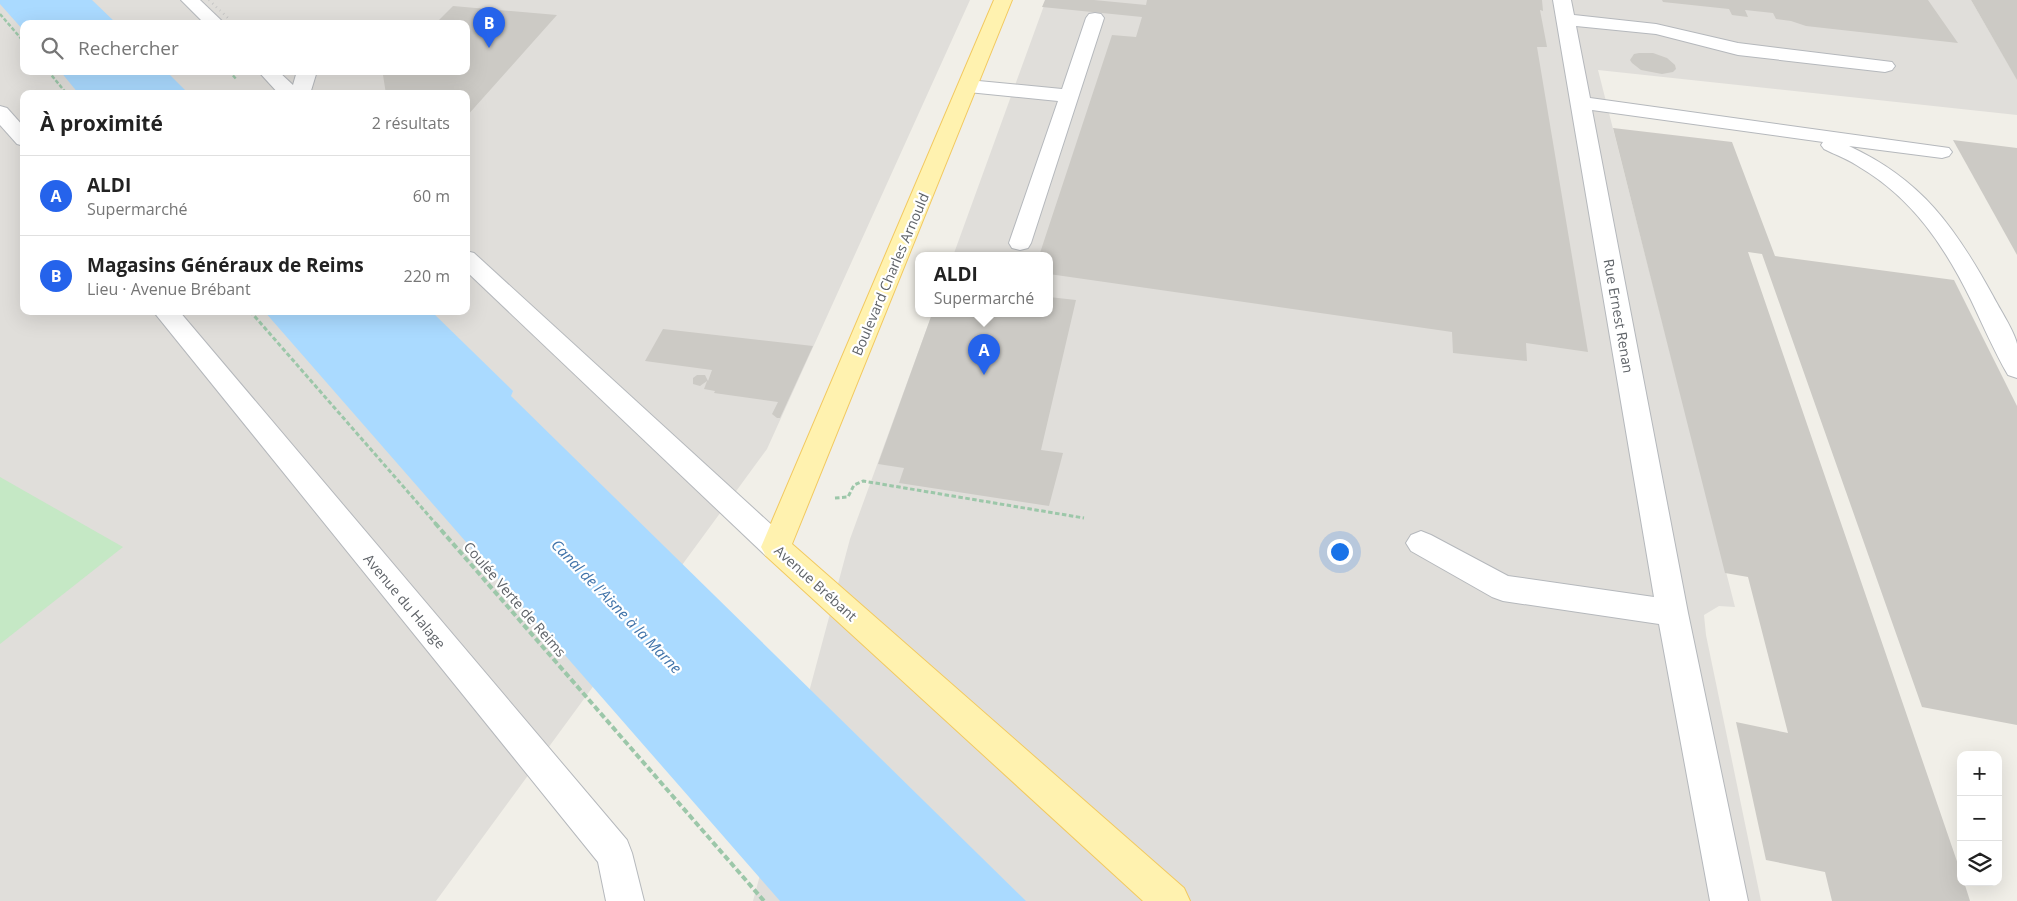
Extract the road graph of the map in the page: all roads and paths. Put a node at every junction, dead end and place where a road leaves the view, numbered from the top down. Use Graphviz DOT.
graph roads {
  1 [pos="190,0"];
  2 [pos="1003,0"];
  3 [pos="1564,9"];
  4 [pos="0,14"];
  5 [pos="1095,18"];
  6 [pos="212,20"];
  7 [pos="20,37"];
  8 [pos="1885,66"];
  9 [pos="51,75"];
  10 [pos="271,75"];
  11 [pos="306,75"];
  12 [pos="968,86"];
  13 [pos="64,90"];
  14 [pos="287,90"];
  15 [pos="301,90"];
  16 [pos="1070,96"];
  17 [pos="1581,104"];
  18 [pos="0,112"];
  19 [pos="1796,133"];
  20 [pos="20,135"];
  21 [pos="1942,152"];
  22 [pos="1020,243"];
  23 [pos="470,262"];
  24 [pos="168,315"];
  25 [pos="253,315"];
  26 [pos="2017,369"];
  27 [pos="802,486"];
  28 [pos="1084,518"];
  29 [pos="1421,543"];
  30 [pos="776,547"];
  31 [pos="1672,612"];
  32 [pos="625,901"];
  33 [pos="764,901"];
  34 [pos="1171,901"];
  35 [pos="1729,901"];
  1 -- 6 [label="street"];
  2 -- 12 [label="main road, Boulevard Charles Arnould"];
  3 -- 8 [label="street, Rue Ernest Renan"];
  3 -- 17 [label="street, Rue Ernest Renan"];
  4 -- 7 [label="path"];
  5 -- 16 [label="street"];
  9 -- 13 [label="path"];
  10 -- 14 [label="street"];
  11 -- 15 [label="street"];
  12 -- 16 [label="street"];
  12 -- 27 [label="main road, Boulevard Charles Arnould"];
  16 -- 22 [label="street"];
  17 -- 19 [label="street"];
  17 -- 31 [label="street, Rue Ernest Renan"];
  18 -- 20 [label="street"];
  19 -- 21 [label="street"];
  19 -- 26 [label="street"];
  23 -- 30 [label="street, Avenue Brébant"];
  24 -- 32 [label="street, Avenue du Halage"];
  25 -- 33 [label="path, Coulée Verte de Reims"];
  27 -- 28 [label="path"];
  27 -- 30 [label="main road, Boulevard Charles Arnould"];
  29 -- 31 [label="street"];
  30 -- 34 [label="main road, Avenue Brébant"];
  31 -- 35 [label="street, Rue Ernest Renan"];
}
